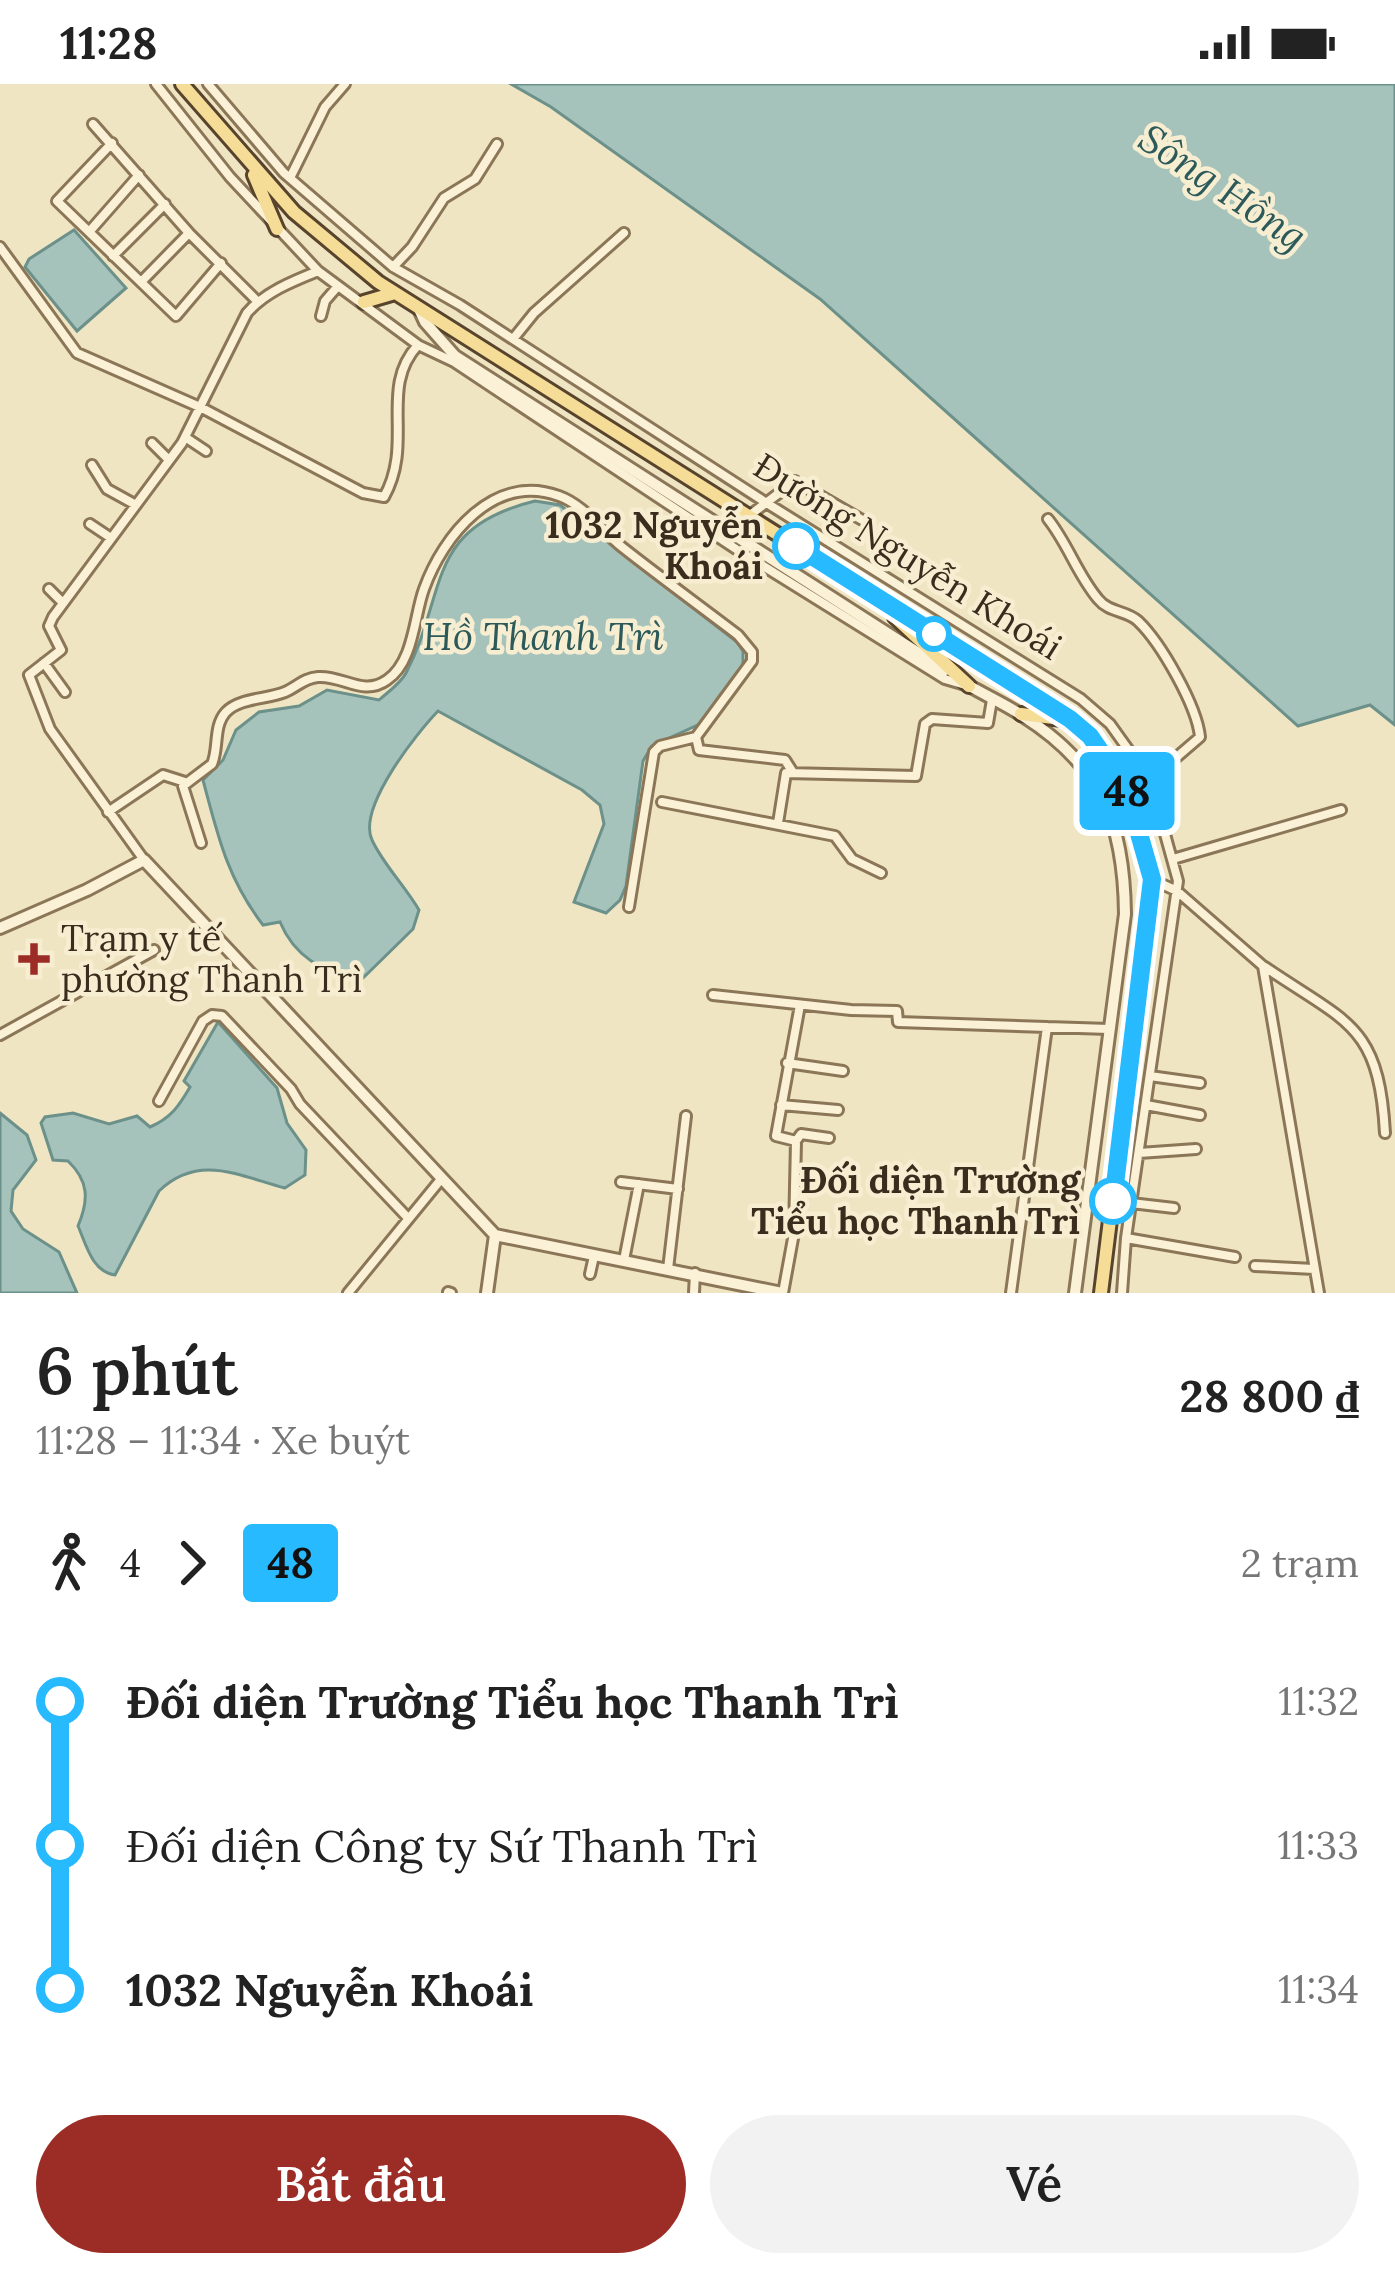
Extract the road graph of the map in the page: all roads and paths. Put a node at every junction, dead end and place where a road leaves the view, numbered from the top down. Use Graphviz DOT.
graph roads {
  1 [pos="156,84"];
  2 [pos="182,84"];
  3 [pos="208,84"];
  4 [pos="345,84"];
  5 [pos="93,124"];
  6 [pos="112,143"];
  7 [pos="497,144"];
  8 [pos="250,167"];
  9 [pos="139,175"];
  10 [pos="290,178"];
  11 [pos="164,204"];
  12 [pos="277,229"];
  13 [pos="189,232"];
  14 [pos="88,233"];
  15 [pos="624,233"];
  16 [pos="0,247"];
  17 [pos="113,256"];
  18 [pos="221,263"];
  19 [pos="393,267"];
  20 [pos="318,271"];
  21 [pos="141,282"];
  22 [pos="338,286"];
  23 [pos="395,293"];
  24 [pos="257,302"];
  25 [pos="364,302"];
  26 [pos="418,307"];
  27 [pos="321,316"];
  28 [pos="513,339"];
  29 [pos="418,345"];
  30 [pos="454,359"];
  31 [pos="202,408"];
  32 [pos="185,437"];
  33 [pos="152,443"];
  34 [pos="206,451"];
  35 [pos="169,460"];
  36 [pos="92,465"];
  37 [pos="765,502"];
  38 [pos="136,505"];
  39 [pos="750,516"];
  40 [pos="1048,519"];
  41 [pos="864,521"];
  42 [pos="90,524"];
  43 [pos="111,538"];
  44 [pos="49,589"];
  45 [pos="872,596"];
  46 [pos="63,603"];
  47 [pos="44,663"];
  48 [pos="969,686"];
  49 [pos="65,692"];
  50 [pos="992,700"];
  51 [pos="1021,714"];
  52 [pos="1070,719"];
  53 [pos="696,736"];
  54 [pos="792,771"];
  55 [pos="1150,780"];
  56 [pos="184,782"];
  57 [pos="1126,788"];
  58 [pos="662,802"];
  59 [pos="1341,809"];
  60 [pos="108,812"];
  61 [pos="778,823"];
  62 [pos="201,843"];
  63 [pos="144,860"];
  64 [pos="1173,860"];
  65 [pos="881,873"];
  66 [pos="1152,879"];
  67 [pos="1178,891"];
  68 [pos="629,907"];
  69 [pos="0,928"];
  70 [pos="154,950"];
  71 [pos="1264,966"];
  72 [pos="713,995"];
  73 [pos="800,1004"];
  74 [pos="1046,1027"];
  75 [pos="1109,1029"];
  76 [pos="0,1035"];
  77 [pos="787,1063"];
  78 [pos="843,1071"];
  79 [pos="1150,1076"];
  80 [pos="1200,1083"];
  81 [pos="159,1101"];
  82 [pos="781,1105"];
  83 [pos="1146,1105"];
  84 [pos="1395,1107"];
  85 [pos="838,1110"];
  86 [pos="1384,1110"];
  87 [pos="1200,1115"];
  88 [pos="686,1116"];
  89 [pos="1385,1133"];
  90 [pos="829,1138"];
  91 [pos="796,1141"];
  92 [pos="1196,1149"];
  93 [pos="1138,1154"];
  94 [pos="442,1178"];
  95 [pos="622,1182"];
  96 [pos="639,1184"];
  97 [pos="677,1189"];
  98 [pos="1131,1203"];
  99 [pos="1174,1208"];
  100 [pos="408,1218"];
  101 [pos="495,1235"];
  102 [pos="1126,1238"];
  103 [pos="594,1256"];
  104 [pos="1234,1257"];
  105 [pos="624,1260"];
  106 [pos="1255,1266"];
  107 [pos="668,1269"];
  108 [pos="1314,1269"];
  109 [pos="695,1273"];
  110 [pos="590,1274"];
  111 [pos="734,1287"];
  112 [pos="348,1293"];
  113 [pos="487,1293"];
  114 [pos="694,1293"];
  115 [pos="783,1293"];
  116 [pos="1011,1293"];
  117 [pos="1075,1293"];
  118 [pos="1101,1293"];
  119 [pos="1122,1293"];
  120 [pos="1319,1293"];
  1 -- 12 [label="street, Đường Nguyễn Khoái"];
  2 -- 8 [label="main road, Đường Nguyễn Khoái"];
  3 -- 10 [label="street, Đường Nguyễn Khoái"];
  4 -- 10 [label="street"];
  5 -- 6 [label="street"];
  6 -- 9 [label="street"];
  6 -- 14 [label="street"];
  7 -- 19 [label="street"];
  8 -- 12 [label="main road"];
  8 -- 23 [label="main road, Đường Nguyễn Khoái"];
  9 -- 11 [label="street"];
  9 -- 14 [label="street"];
  10 -- 19 [label="street, Đường Nguyễn Khoái"];
  11 -- 13 [label="street"];
  11 -- 17 [label="street"];
  12 -- 20 [label="street, Đường Nguyễn Khoái"];
  13 -- 18 [label="street"];
  13 -- 21 [label="street"];
  14 -- 17 [label="street"];
  15 -- 28 [label="street"];
  16 -- 31 [label="street"];
  17 -- 21 [label="street"];
  18 -- 21 [label="street"];
  18 -- 24 [label="street"];
  19 -- 28 [label="street, Đường Nguyễn Khoái"];
  20 -- 22 [label="street, Đường Nguyễn Khoái"];
  20 -- 24 [label="street"];
  22 -- 25 [label="street, Đường Nguyễn Khoái"];
  22 -- 27 [label="street"];
  23 -- 25 [label="main road"];
  23 -- 26 [label="main road, Đường Nguyễn Khoái"];
  24 -- 31 [label="street"];
  25 -- 29 [label="street, Đường Nguyễn Khoái"];
  26 -- 30 [label="street, Đường Nguyễn Khoái"];
  26 -- 39 [label="main road, Đường Nguyễn Khoái"];
  28 -- 37 [label="street, Đường Nguyễn Khoái"];
  29 -- 30 [label="street, Đường Nguyễn Khoái"];
  29 -- 31 [label="street"];
  30 -- 48 [label="street, Đường Nguyễn Khoái"];
  31 -- 32 [label="street"];
  32 -- 34 [label="street"];
  32 -- 35 [label="street"];
  33 -- 35 [label="street"];
  35 -- 38 [label="street"];
  36 -- 38 [label="street"];
  37 -- 39 [label="street"];
  37 -- 41 [label="street"];
  37 -- 55 [label="street, Đường Nguyễn Khoái"];
  38 -- 43 [label="street"];
  39 -- 45 [label="main road, Đường Nguyễn Khoái"];
  40 -- 55 [label="street"];
  42 -- 43 [label="street"];
  43 -- 46 [label="street"];
  44 -- 46 [label="street"];
  45 -- 48 [label="main road"];
  45 -- 52 [label="main road, Đường Nguyễn Khoái"];
  46 -- 47 [label="street"];
  47 -- 49 [label="street"];
  47 -- 60 [label="street"];
  48 -- 50 [label="street, Đường Nguyễn Khoái"];
  50 -- 51 [label="street, Đường Nguyễn Khoái"];
  50 -- 54 [label="street"];
  51 -- 52 [label="main road"];
  51 -- 75 [label="street, Đường Nguyễn Khoái"];
  52 -- 57 [label="main road, Đường Nguyễn Khoái"];
  53 -- 54 [label="street"];
  53 -- 56 [label="street"];
  53 -- 68 [label="street"];
  54 -- 61 [label="street"];
  55 -- 57 [label="street"];
  55 -- 64 [label="street, Đường Nguyễn Khoái"];
  56 -- 60 [label="street"];
  56 -- 62 [label="street"];
  57 -- 66 [label="main road, Đường Nguyễn Khoái"];
  58 -- 61 [label="street"];
  59 -- 64 [label="street"];
  60 -- 63 [label="street"];
  61 -- 65 [label="street"];
  63 -- 69 [label="street"];
  63 -- 94 [label="street"];
  64 -- 67 [label="street, Đường Nguyễn Khoái"];
  66 -- 67 [label="street"];
  66 -- 118 [label="main road, Đường Nguyễn Khoái"];
  67 -- 71 [label="street"];
  67 -- 79 [label="street, Đường Nguyễn Khoái"];
  70 -- 76 [label="street"];
  71 -- 86 [label="street"];
  71 -- 108 [label="street"];
  72 -- 73 [label="street"];
  73 -- 74 [label="street"];
  73 -- 77 [label="street"];
  74 -- 75 [label="street"];
  74 -- 116 [label="street"];
  75 -- 117 [label="street, Đường Nguyễn Khoái"];
  77 -- 78 [label="street"];
  77 -- 82 [label="street"];
  79 -- 80 [label="street"];
  79 -- 83 [label="street, Đường Nguyễn Khoái"];
  81 -- 100 [label="street"];
  82 -- 85 [label="street"];
  82 -- 91 [label="street"];
  83 -- 87 [label="street"];
  83 -- 93 [label="street, Đường Nguyễn Khoái"];
  84 -- 86 [label="street"];
  86 -- 89 [label="street"];
  88 -- 97 [label="street"];
  90 -- 91 [label="street"];
  91 -- 115 [label="street"];
  92 -- 93 [label="street"];
  93 -- 98 [label="street, Đường Nguyễn Khoái"];
  94 -- 100 [label="street"];
  94 -- 101 [label="street"];
  95 -- 96 [label="street"];
  96 -- 97 [label="street"];
  96 -- 105 [label="street"];
  97 -- 107 [label="street"];
  98 -- 99 [label="street"];
  98 -- 102 [label="street, Đường Nguyễn Khoái"];
  100 -- 112 [label="street"];
  101 -- 103 [label="street"];
  101 -- 113 [label="street"];
  102 -- 104 [label="street"];
  102 -- 119 [label="street, Đường Nguyễn Khoái"];
  103 -- 105 [label="street"];
  103 -- 110 [label="street"];
  105 -- 107 [label="street"];
  106 -- 108 [label="street"];
  107 -- 109 [label="street"];
  108 -- 120 [label="street"];
  109 -- 111 [label="street"];
  109 -- 114 [label="street"];
  111 -- 115 [label="street"];
}
